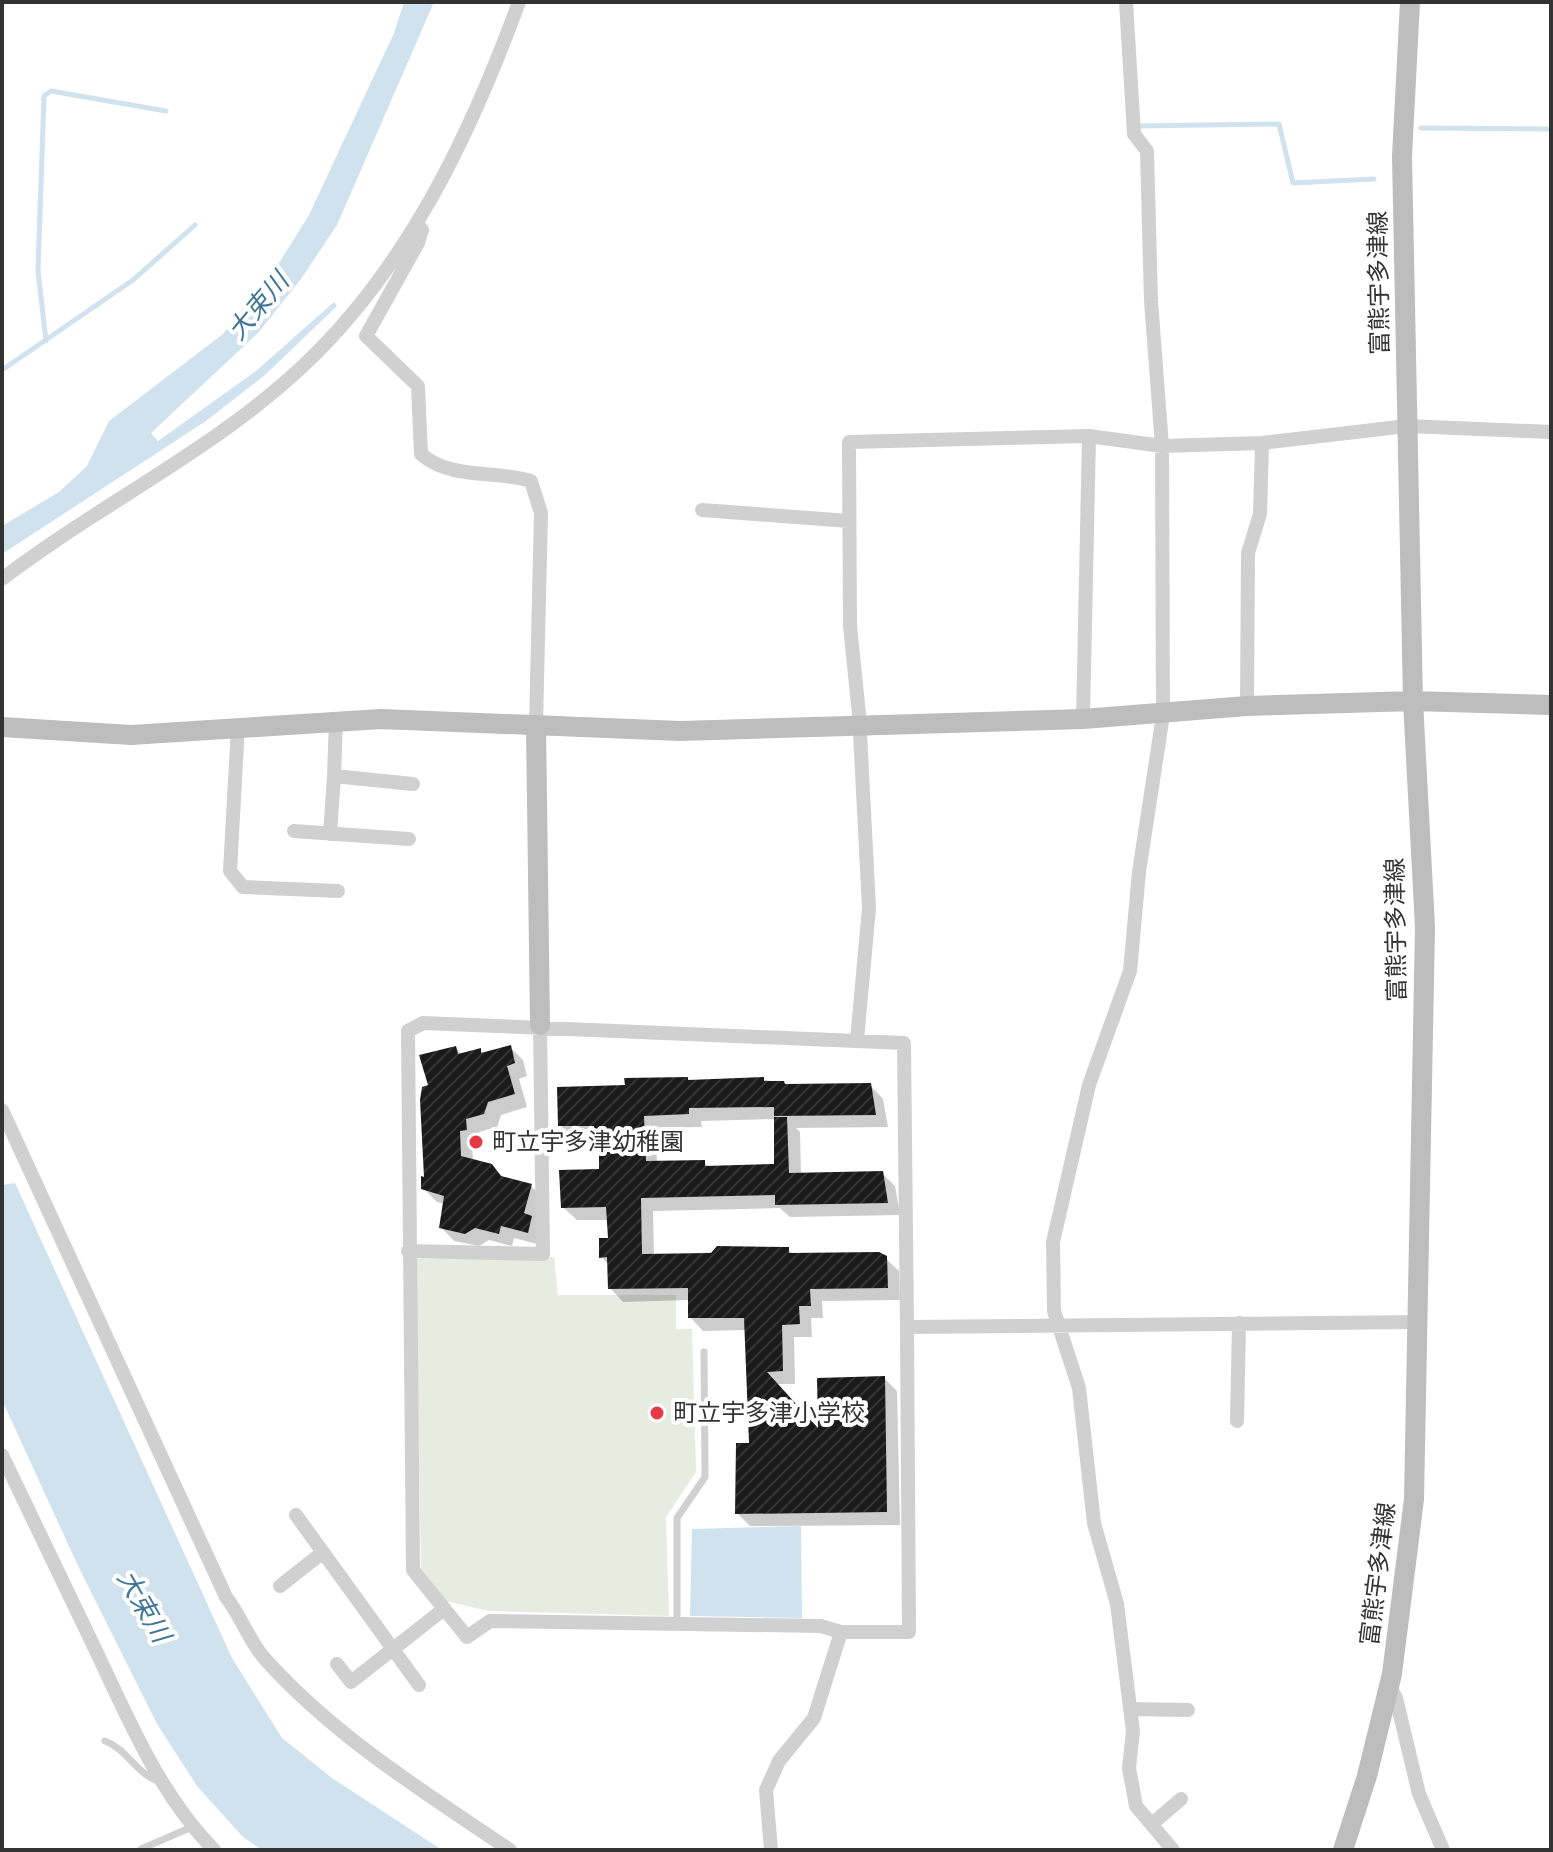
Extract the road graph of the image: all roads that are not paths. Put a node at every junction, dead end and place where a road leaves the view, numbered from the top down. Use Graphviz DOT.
graph roads {
  1 [pos="519,2"];
  2 [pos="1126,2"];
  3 [pos="1410,2"];
  4 [pos="417,223"];
  5 [pos="1407,426"];
  6 [pos="1551,432"];
  7 [pos="1089,436"];
  8 [pos="1262,443"];
  9 [pos="1162,446"];
  10 [pos="702,510"];
  11 [pos="849,521"];
  12 [pos="2,579"];
  13 [pos="1413,701"];
  14 [pos="1551,705"];
  15 [pos="1247,706"];
  16 [pos="1163,715"];
  17 [pos="1083,719"];
  18 [pos="336,720"];
  19 [pos="536,725"];
  20 [pos="238,726"];
  21 [pos="2,727"];
  22 [pos="860,728"];
  23 [pos="334,776"];
  24 [pos="413,784"];
  25 [pos="294,831"];
  26 [pos="330,834"];
  27 [pos="409,839"];
  28 [pos="338,891"];
  29 [pos="540,1025"];
  30 [pos="857,1040"];
  31 [pos="2,1110"];
  32 [pos="408,1251"];
  33 [pos="1420,1322"];
  34 [pos="1239,1323"];
  35 [pos="1057,1324"];
  36 [pos="907,1327"];
  37 [pos="704,1352"];
  38 [pos="1237,1421"];
  39 [pos="2,1455"];
  40 [pos="296,1515"];
  41 [pos="322,1553"];
  42 [pos="280,1586"];
  43 [pos="444,1609"];
  44 [pos="677,1623"];
  45 [pos="841,1632"];
  46 [pos="393,1649"];
  47 [pos="337,1664"];
  48 [pos="419,1685"];
  49 [pos="1389,1685"];
  50 [pos="1130,1709"];
  51 [pos="1188,1710"];
  52 [pos="105,1741"];
  53 [pos="163,1782"];
  54 [pos="1181,1799"];
  55 [pos="1152,1824"];
  56 [pos="192,1827"];
  57 [pos="141,1849"];
  58 [pos="214,1850"];
  59 [pos="510,1850"];
  60 [pos="771,1850"];
  61 [pos="1173,1850"];
  62 [pos="1343,1850"];
  63 [pos="1443,1850"];
  1 -- 4 [label="street"];
  2 -- 9 [label="street"];
  3 -- 5 [label="street, 富熊宇多津線"];
  4 -- 12 [label="street"];
  4 -- 19 [label="street"];
  5 -- 6 [label="street"];
  5 -- 8 [label="street"];
  5 -- 13 [label="street, 富熊宇多津線"];
  7 -- 9 [label="street"];
  7 -- 11 [label="street"];
  7 -- 17 [label="street"];
  8 -- 9 [label="street"];
  8 -- 15 [label="street"];
  9 -- 16 [label="street"];
  10 -- 11 [label="street"];
  11 -- 22 [label="street"];
  13 -- 14 [label="street"];
  13 -- 15 [label="street"];
  13 -- 33 [label="street, 富熊宇多津線"];
  15 -- 16 [label="street"];
  16 -- 17 [label="street"];
  16 -- 35 [label="street"];
  17 -- 22 [label="street"];
  18 -- 19 [label="street"];
  18 -- 20 [label="street"];
  18 -- 23 [label="street"];
  19 -- 22 [label="street"];
  19 -- 29 [label="street"];
  20 -- 21 [label="street"];
  20 -- 28 [label="street"];
  22 -- 30 [label="street"];
  23 -- 24 [label="street"];
  23 -- 26 [label="street"];
  25 -- 26 [label="street"];
  26 -- 27 [label="street"];
  29 -- 30 [label="street"];
  29 -- 32 [label="street"];
  29 -- 32 [label="street"];
  30 -- 36 [label="street"];
  31 -- 59 [label="street"];
  32 -- 43 [label="street"];
  33 -- 34 [label="street"];
  33 -- 49 [label="street, 富熊宇多津線"];
  34 -- 35 [label="street"];
  34 -- 38 [label="street"];
  35 -- 36 [label="street"];
  35 -- 50 [label="street"];
  36 -- 45 [label="street"];
  37 -- 44 [label="lane"];
  39 -- 53 [label="street"];
  40 -- 41 [label="street"];
  41 -- 42 [label="street"];
  41 -- 46 [label="street"];
  43 -- 44 [label="street"];
  43 -- 46 [label="street"];
  44 -- 45 [label="street"];
  45 -- 60 [label="street"];
  46 -- 47 [label="street"];
  46 -- 48 [label="street"];
  49 -- 62 [label="street, 富熊宇多津線"];
  49 -- 63 [label="street"];
  50 -- 51 [label="street"];
  50 -- 55 [label="street"];
  52 -- 53 [label="lane"];
  53 -- 56 [label="street"];
  54 -- 55 [label="street"];
  55 -- 61 [label="street"];
  56 -- 57 [label="lane"];
  56 -- 58 [label="street"];
}
